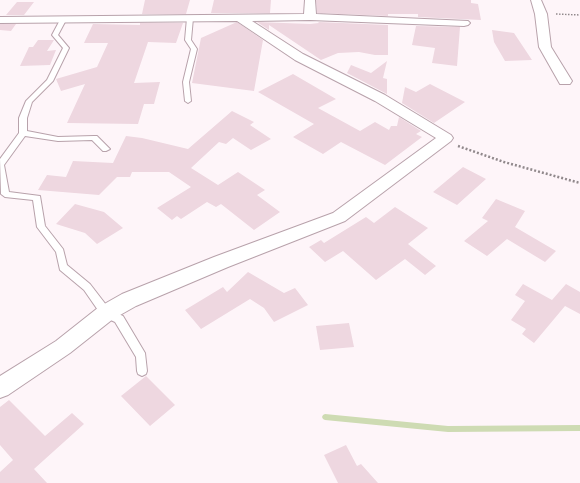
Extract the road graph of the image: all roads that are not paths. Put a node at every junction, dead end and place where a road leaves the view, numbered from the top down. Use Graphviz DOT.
graph roads {
  1 [pos="310,0"];
  2 [pos="536,0"];
  3 [pos="238,17"];
  4 [pos="310,17"];
  5 [pos="190,18"];
  6 [pos="0,20"];
  7 [pos="63,20"];
  8 [pos="464,23"];
  9 [pos="566,81"];
  10 [pos="188,101"];
  11 [pos="23,133"];
  12 [pos="106,149"];
  13 [pos="106,313"];
  14 [pos="142,371"];
  15 [pos="0,388"];
  1 -- 4 [label="street"];
  2 -- 9 [label="street"];
  3 -- 4 [label="street"];
  3 -- 5 [label="street"];
  3 -- 13 [label="street"];
  4 -- 8 [label="street"];
  5 -- 7 [label="street"];
  5 -- 10 [label="lane"];
  6 -- 7 [label="street"];
  7 -- 11 [label="lane"];
  11 -- 12 [label="lane"];
  11 -- 13 [label="lane"];
  13 -- 14 [label="lane"];
  13 -- 15 [label="street"];
}
